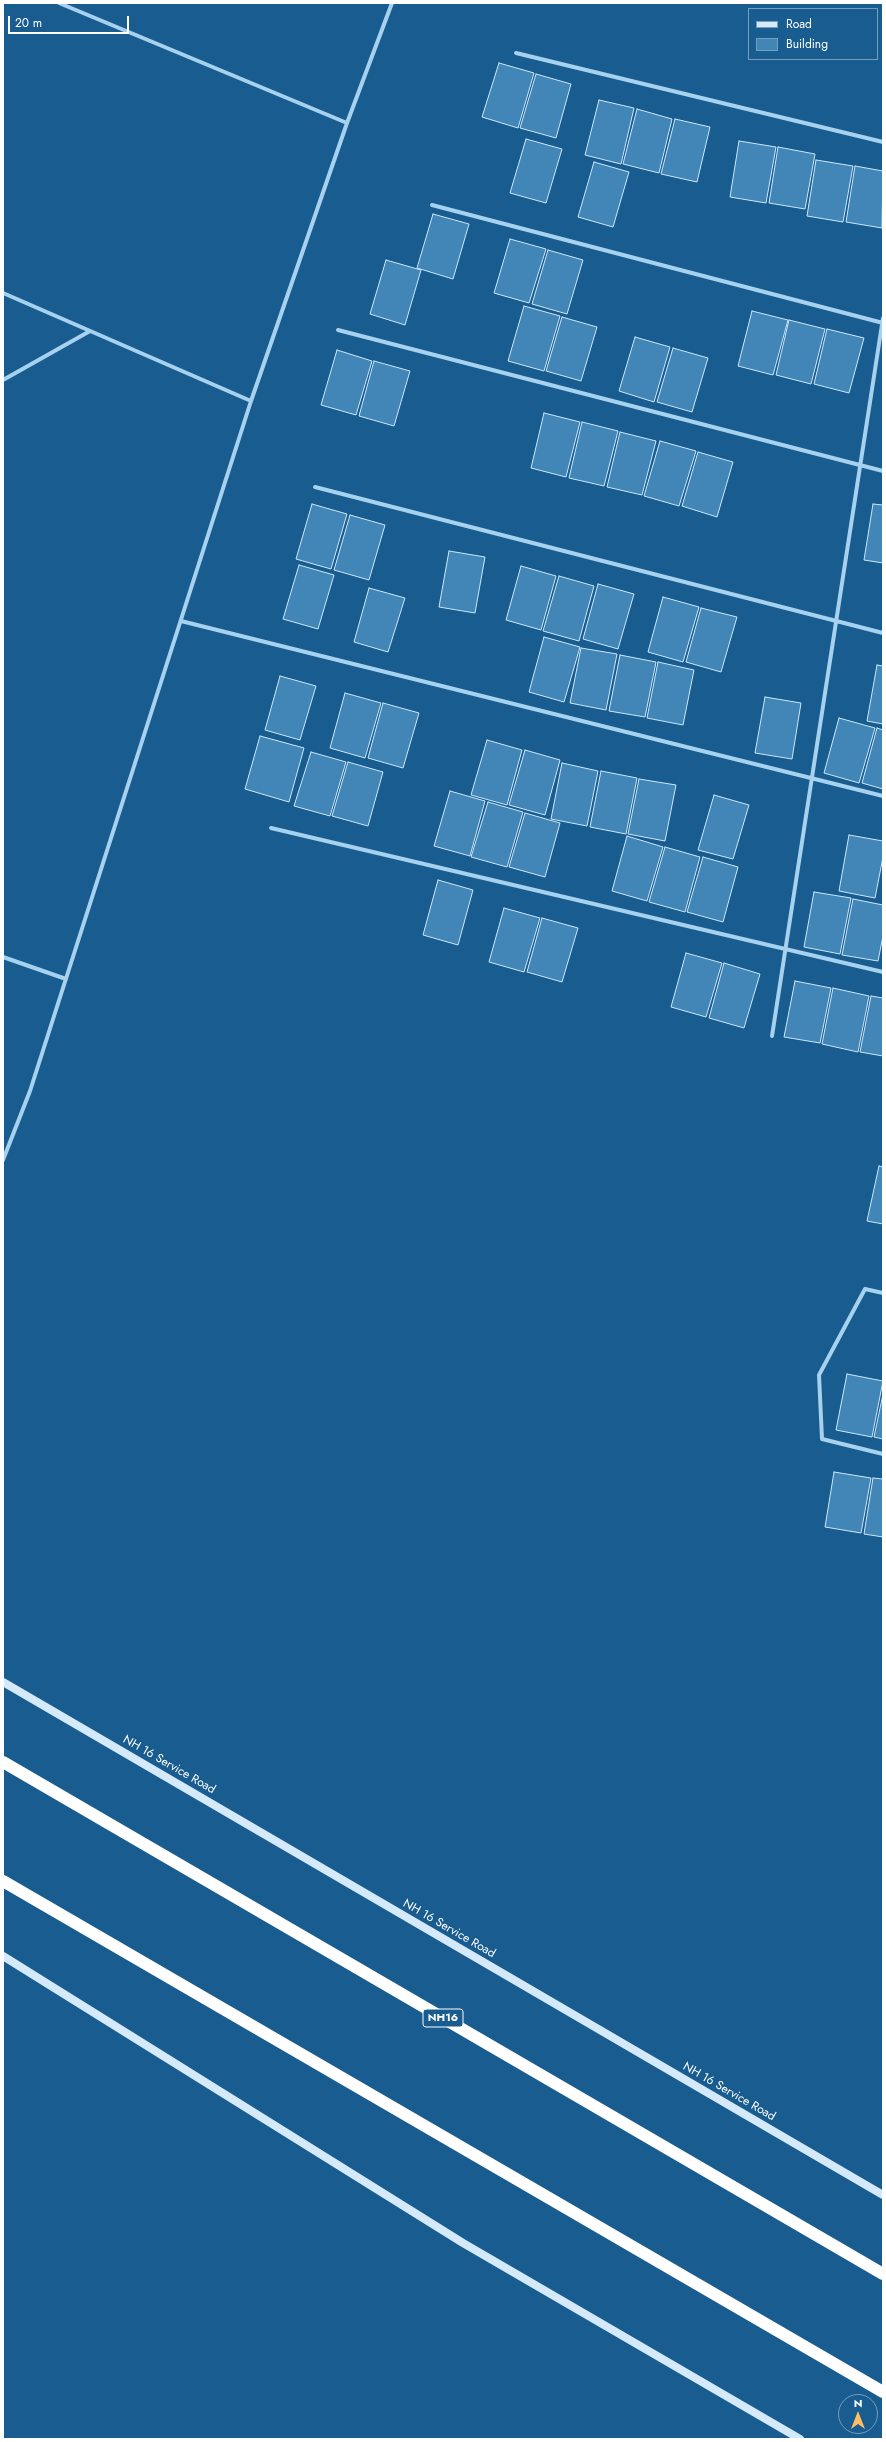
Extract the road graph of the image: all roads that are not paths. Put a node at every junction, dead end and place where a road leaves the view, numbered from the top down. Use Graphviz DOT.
graph roads {
  1 [pos="60,3"];
  2 [pos="392,3"];
  3 [pos="516,53"];
  4 [pos="347,123"];
  5 [pos="883,142"];
  6 [pos="432,205"];
  7 [pos="3,293"];
  8 [pos="883,318"];
  9 [pos="883,323"];
  10 [pos="338,330"];
  11 [pos="90,331"];
  12 [pos="3,380"];
  13 [pos="251,401"];
  14 [pos="860,465"];
  15 [pos="883,471"];
  16 [pos="315,487"];
  17 [pos="180,621"];
  18 [pos="836,621"];
  19 [pos="883,633"];
  20 [pos="812,779"];
  21 [pos="883,796"];
  22 [pos="271,828"];
  23 [pos="786,949"];
  24 [pos="3,957"];
  25 [pos="883,972"];
  26 [pos="66,979"];
  27 [pos="772,1036"];
  28 [pos="3,1160"];
  29 [pos="883,1293"];
  30 [pos="883,1454"];
  31 [pos="3,1682"];
  32 [pos="3,1762"];
  33 [pos="3,1881"];
  34 [pos="3,1956"];
  35 [pos="883,2195"];
  36 [pos="883,2274"];
  37 [pos="883,2392"];
  38 [pos="800,2439"];
  1 -- 4 [label="street"];
  2 -- 4 [label="street"];
  3 -- 5 [label="street"];
  4 -- 13 [label="street"];
  6 -- 9 [label="street"];
  7 -- 11 [label="street"];
  8 -- 9 [label="street"];
  9 -- 14 [label="street"];
  10 -- 14 [label="street"];
  11 -- 12 [label="street"];
  11 -- 13 [label="street"];
  13 -- 17 [label="street"];
  14 -- 15 [label="street"];
  14 -- 18 [label="street"];
  16 -- 18 [label="street"];
  17 -- 20 [label="street"];
  17 -- 26 [label="street"];
  18 -- 19 [label="street"];
  18 -- 20 [label="street"];
  20 -- 21 [label="street"];
  20 -- 23 [label="street"];
  22 -- 23 [label="street"];
  23 -- 25 [label="street"];
  23 -- 27 [label="street"];
  24 -- 26 [label="street"];
  26 -- 28 [label="street"];
  29 -- 30 [label="street"];
  31 -- 35 [label="street, NH 16 Service Road"];
  32 -- 36 [label="highway, NH16"];
  33 -- 37 [label="highway"];
  34 -- 38 [label="street"];
}
